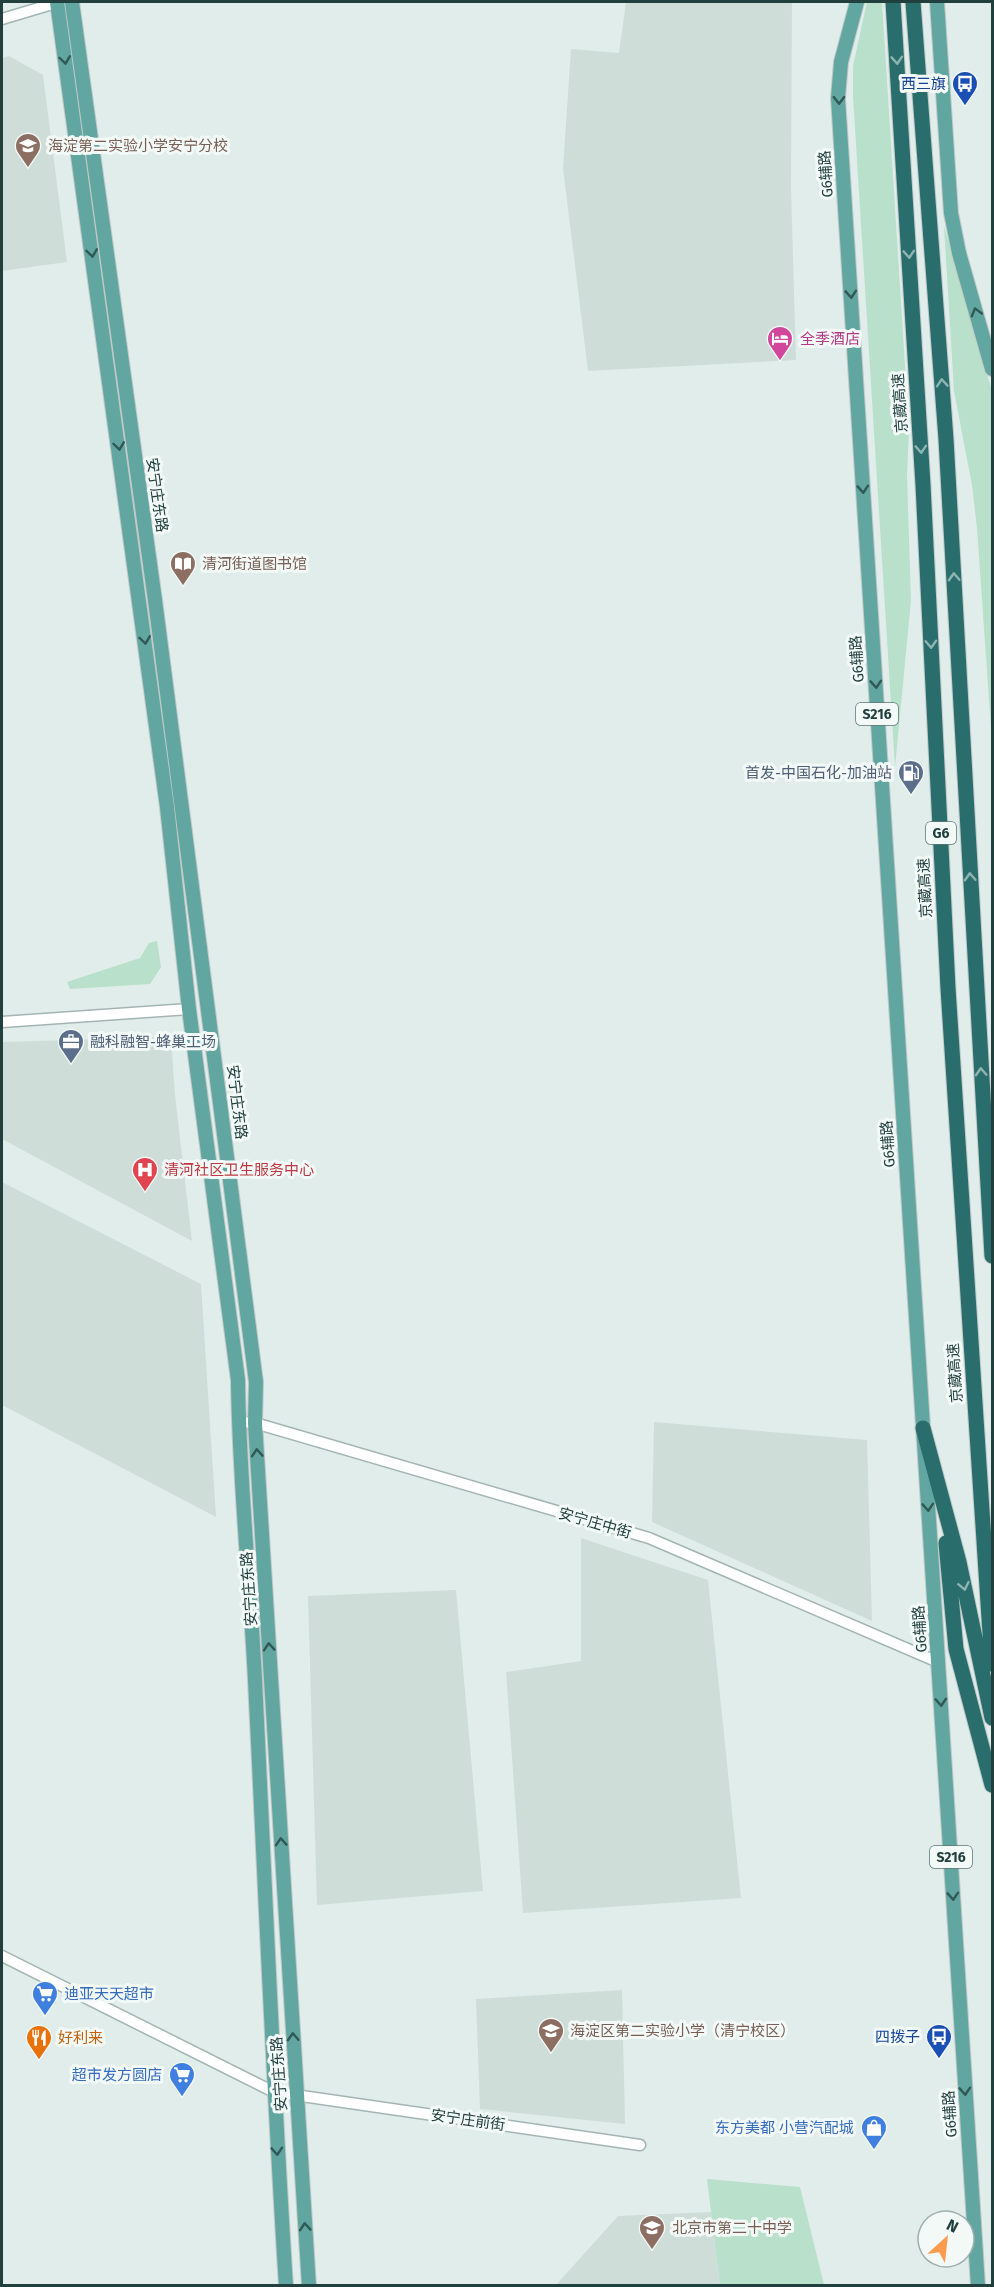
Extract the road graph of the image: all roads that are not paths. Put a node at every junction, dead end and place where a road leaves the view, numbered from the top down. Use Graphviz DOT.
graph roads {
  1 [pos="58,2"];
  2 [pos="72,2"];
  3 [pos="857,2"];
  4 [pos="893,2"];
  5 [pos="913,2"];
  6 [pos="937,2"];
  7 [pos="2,19"];
  8 [pos="993,369"];
  9 [pos="189,1010"];
  10 [pos="2,1022"];
  11 [pos="993,1256"];
  12 [pos="238,1422"];
  13 [pos="255,1423"];
  14 [pos="923,1428"];
  15 [pos="942,1502"];
  16 [pos="938,1662"];
  17 [pos="993,1664"];
  18 [pos="993,1718"];
  19 [pos="993,1785"];
  20 [pos="2,1956"];
  21 [pos="274,2092"];
  22 [pos="297,2095"];
  23 [pos="640,2145"];
  24 [pos="286,2286"];
  25 [pos="309,2286"];
  26 [pos="978,2286"];
  1 -- 7 [label="street"];
  1 -- 9 [label="main road, 安宁庄东路, one-way"];
  2 -- 13 [label="main road, 安宁庄东路"];
  3 -- 14 [label="main road, G6辅路 / S216, one-way"];
  4 -- 17 [label="highway, 京藏高速 / G6, one-way"];
  11 -- 5 [label="highway, G6, one-way"];
  8 -- 6 [label="main road, one-way"];
  9 -- 10 [label="street"];
  9 -- 12 [label="main road, 安宁庄东路"];
  12 -- 13 [label="street, 安宁庄中街"];
  12 -- 21 [label="main road, 安宁庄东路"];
  13 -- 16 [label="street, 安宁庄中街"];
  22 -- 13 [label="main road, 安宁庄东路, one-way"];
  14 -- 15 [label="highway"];
  14 -- 16 [label="main road, G6辅路 / S216, one-way"];
  15 -- 18 [label="highway, one-way"];
  15 -- 19 [label="highway"];
  16 -- 26 [label="main road, G6辅路 / S216, one-way"];
  20 -- 21 [label="street"];
  21 -- 22 [label="street, 安宁庄前街"];
  21 -- 24 [label="main road, 安宁庄东路, one-way"];
  22 -- 23 [label="street, 安宁庄前街"];
  25 -- 22 [label="main road, 安宁庄东路, one-way"];
}
